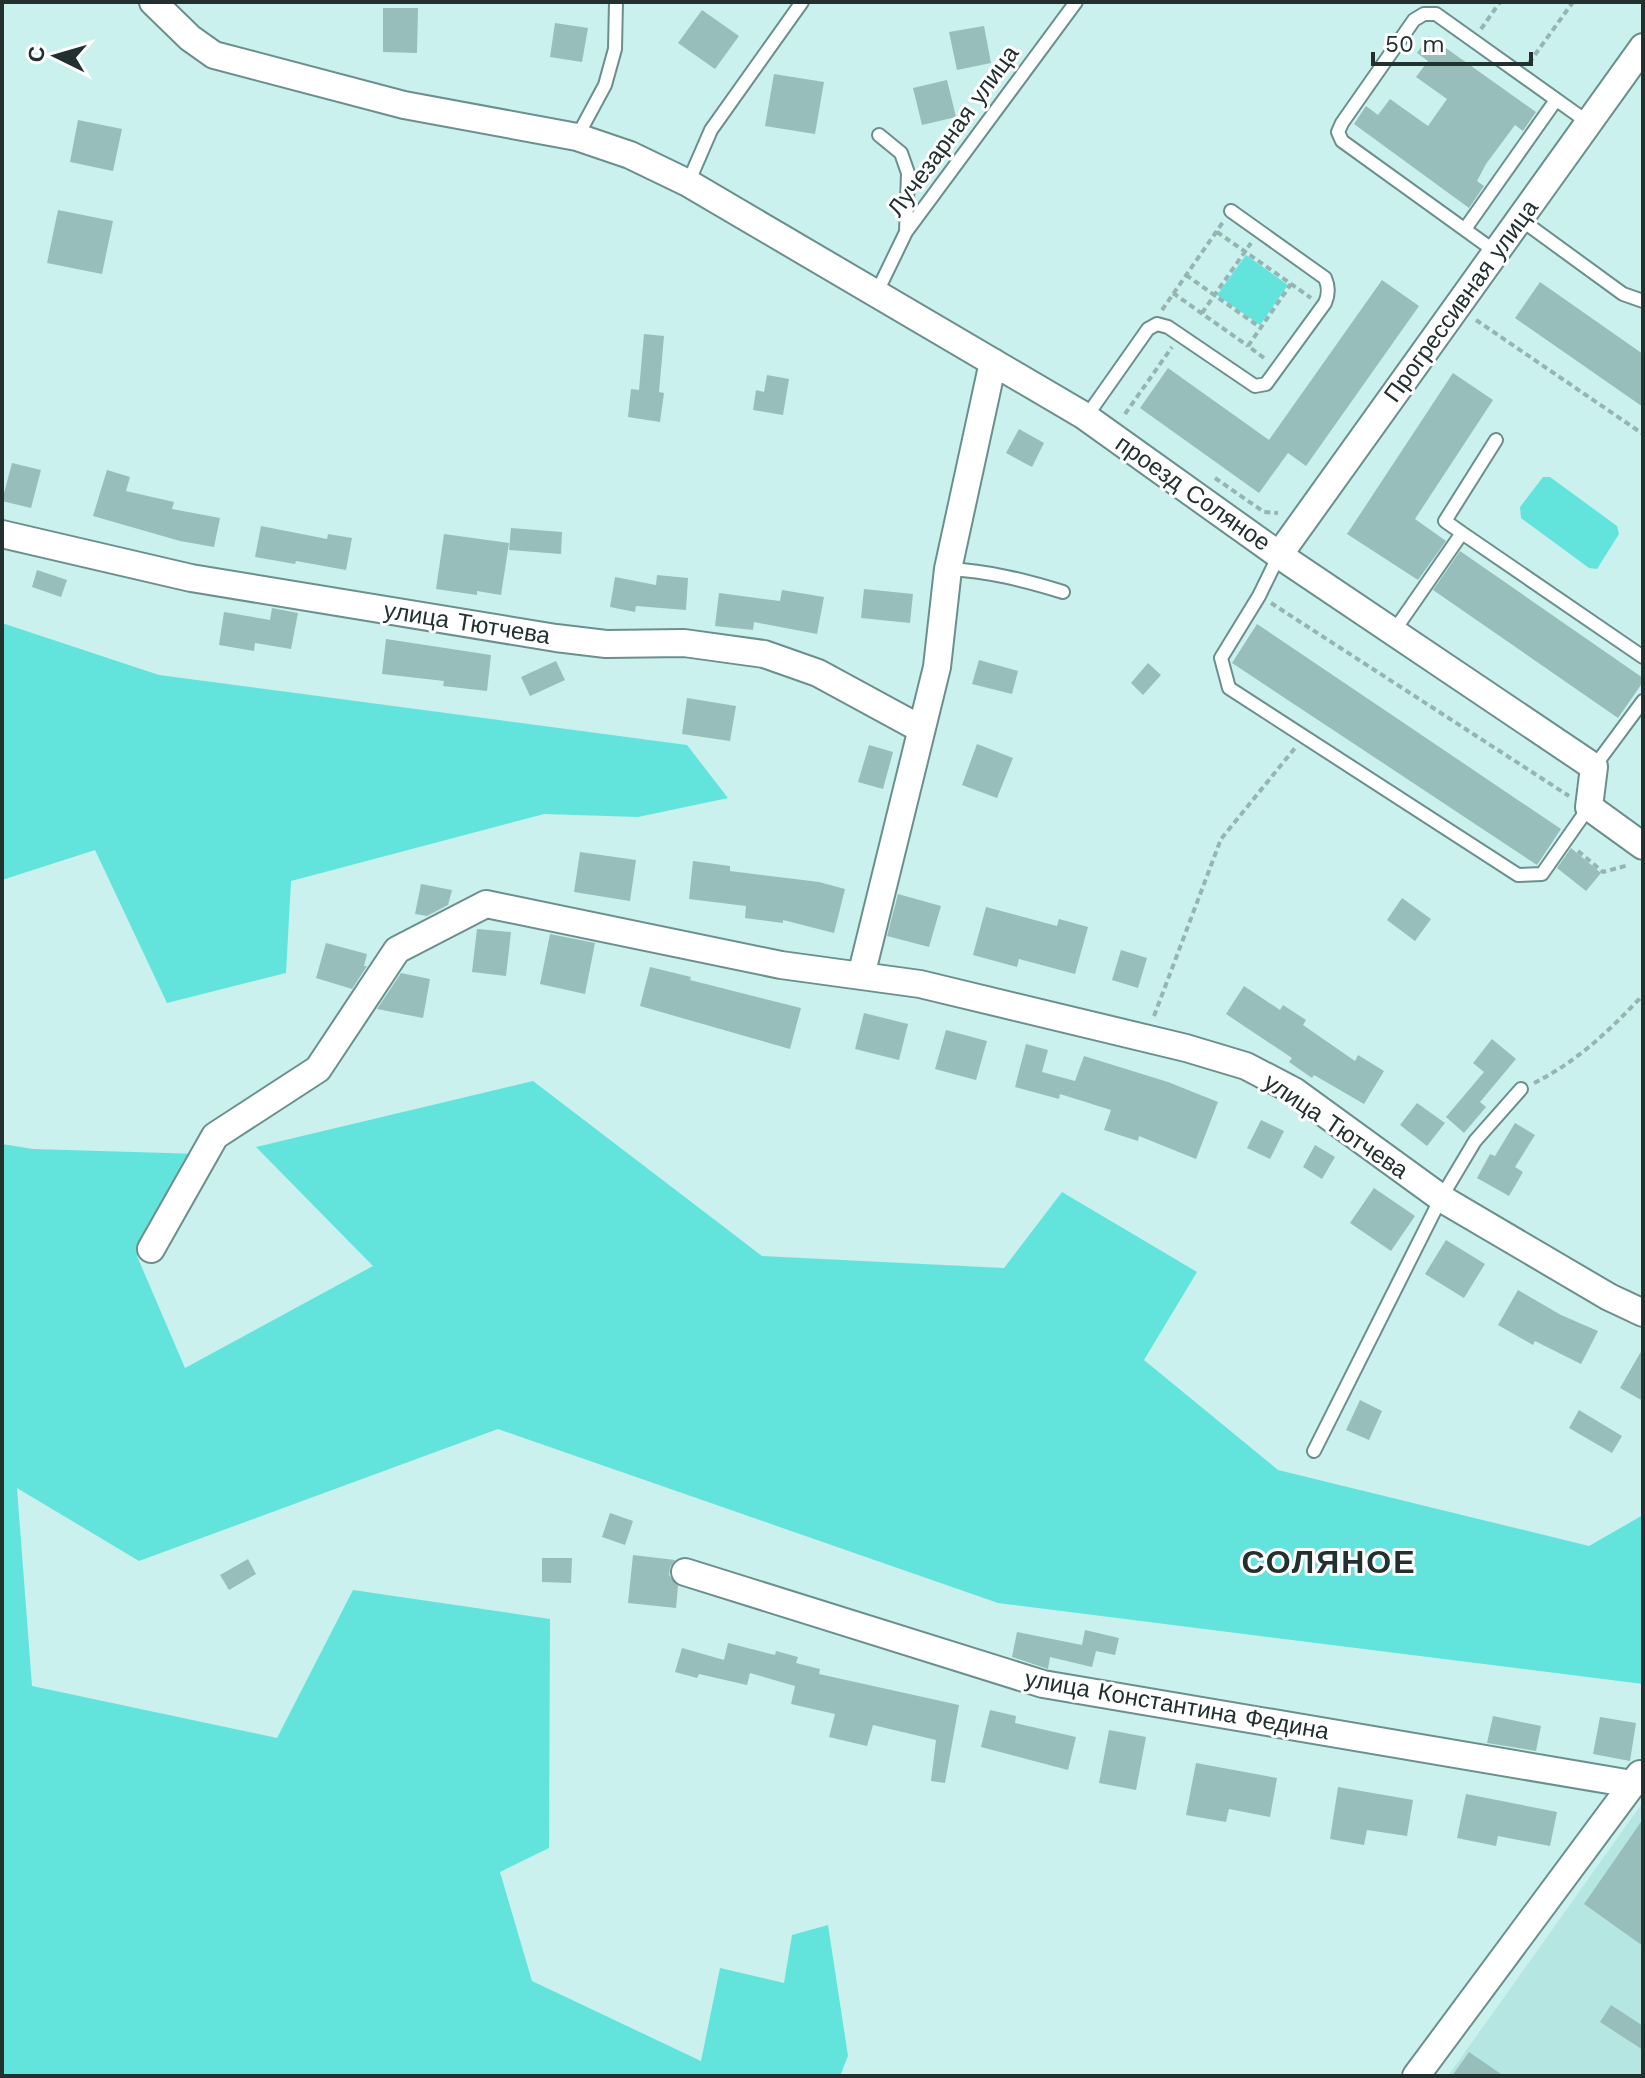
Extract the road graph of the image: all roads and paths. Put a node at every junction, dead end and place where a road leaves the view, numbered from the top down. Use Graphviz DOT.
graph roads {
  1 [pos="153,2"];
  2 [pos="616,2"];
  3 [pos="802,2"];
  4 [pos="1076,2"];
  5 [pos="1500,2"];
  6 [pos="1573,2"];
  7 [pos="1473,41"];
  8 [pos="1643,47"];
  9 [pos="1521,75"];
  10 [pos="1556,100"];
  11 [pos="1589,123"];
  12 [pos="879,135"];
  13 [pos="577,137"];
  14 [pos="688,183"];
  15 [pos="1231,211"];
  16 [pos="1520,219"];
  17 [pos="1465,229"];
  18 [pos="1217,231"];
  19 [pos="906,232"];
  20 [pos="1259,232"];
  21 [pos="1245,252"];
  22 [pos="1496,252"];
  23 [pos="1186,275"];
  24 [pos="1291,284"];
  25 [pos="877,292"];
  26 [pos="1173,293"];
  27 [pos="1214,295"];
  28 [pos="1643,301"];
  29 [pos="1323,306"];
  30 [pos="1202,313"];
  31 [pos="1157,324"];
  32 [pos="1261,328"];
  33 [pos="1180,335"];
  34 [pos="1248,346"];
  35 [pos="993,362"];
  36 [pos="1279,368"];
  37 [pos="1125,414"];
  38 [pos="1086,417"];
  39 [pos="1496,440"];
  40 [pos="1462,533"];
  41 [pos="2,534"];
  42 [pos="1279,555"];
  43 [pos="948,569"];
  44 [pos="1063,592"];
  45 [pos="1259,596"];
  46 [pos="1394,631"];
  47 [pos="1643,657"];
  48 [pos="1643,701"];
  49 [pos="921,729"];
  50 [pos="1305,737"];
  51 [pos="1594,767"];
  52 [pos="1589,807"];
  53 [pos="1566,842"];
  54 [pos="1636,856"];
  55 [pos="861,976"];
  56 [pos="1643,995"];
  57 [pos="1146,1038"];
  58 [pos="1521,1089"];
  59 [pos="1441,1198"];
  60 [pos="151,1249"];
  61 [pos="1643,1313"];
  62 [pos="1314,1451"];
  63 [pos="685,1572"];
  64 [pos="1638,1777"];
  65 [pos="1416,2076"];
  1 -- 13 [label="street, проезд Соляное"];
  2 -- 13 [label="lane"];
  3 -- 14 [label="lane"];
  4 -- 19 [label="lane, Лучезарная улица"];
  5 -- 7 [label="path"];
  6 -- 9 [label="path"];
  7 -- 9 [label="lane"];
  7 -- 17 [label="lane"];
  8 -- 11 [label="street, Прогрессивная улица"];
  9 -- 10 [label="lane"];
  10 -- 11 [label="lane"];
  10 -- 17 [label="lane"];
  11 -- 16 [label="street, Прогрессивная улица"];
  12 -- 19 [label="lane"];
  13 -- 14 [label="street, проезд Соляное"];
  14 -- 25 [label="street, проезд Соляное"];
  15 -- 18 [label="path"];
  15 -- 20 [label="lane"];
  16 -- 22 [label="street, Прогрессивная улица"];
  16 -- 28 [label="lane"];
  17 -- 22 [label="lane"];
  18 -- 21 [label="path"];
  18 -- 23 [label="path"];
  19 -- 25 [label="lane, Лучезарная улица"];
  20 -- 21 [label="path"];
  20 -- 29 [label="lane"];
  21 -- 24 [label="path"];
  21 -- 27 [label="path"];
  22 -- 42 [label="street, Прогрессивная улица"];
  23 -- 26 [label="path"];
  23 -- 27 [label="path"];
  24 -- 29 [label="path"];
  24 -- 32 [label="path"];
  25 -- 35 [label="street, проезд Соляное"];
  26 -- 30 [label="path"];
  26 -- 31 [label="path"];
  27 -- 30 [label="path"];
  27 -- 32 [label="path"];
  29 -- 36 [label="lane"];
  30 -- 34 [label="path"];
  31 -- 33 [label="lane"];
  31 -- 38 [label="lane"];
  32 -- 34 [label="path"];
  33 -- 36 [label="lane"];
  33 -- 37 [label="path"];
  34 -- 36 [label="path"];
  35 -- 38 [label="street, проезд Соляное"];
  35 -- 43 [label="street"];
  38 -- 42 [label="street, проезд Соляное"];
  39 -- 40 [label="lane"];
  40 -- 46 [label="lane"];
  40 -- 47 [label="lane"];
  41 -- 49 [label="street, улица Тютчева"];
  42 -- 45 [label="lane"];
  42 -- 46 [label="street, проезд Соляное"];
  43 -- 44 [label="lane"];
  43 -- 49 [label="street"];
  45 -- 50 [label="lane"];
  45 -- 52 [label="path"];
  46 -- 51 [label="street, проезд Соляное"];
  48 -- 51 [label="lane"];
  49 -- 55 [label="street"];
  50 -- 53 [label="lane"];
  50 -- 57 [label="path"];
  51 -- 52 [label="street"];
  52 -- 53 [label="lane"];
  52 -- 54 [label="street"];
  53 -- 54 [label="path"];
  55 -- 57 [label="street, улица Тютчева"];
  55 -- 60 [label="street, улица Тютчева"];
  56 -- 58 [label="path"];
  57 -- 59 [label="street, улица Тютчева"];
  58 -- 59 [label="lane"];
  59 -- 61 [label="street, улица Тютчева"];
  59 -- 62 [label="lane"];
  63 -- 64 [label="street, улица Константина Федина"];
  64 -- 65 [label="street"];
}
